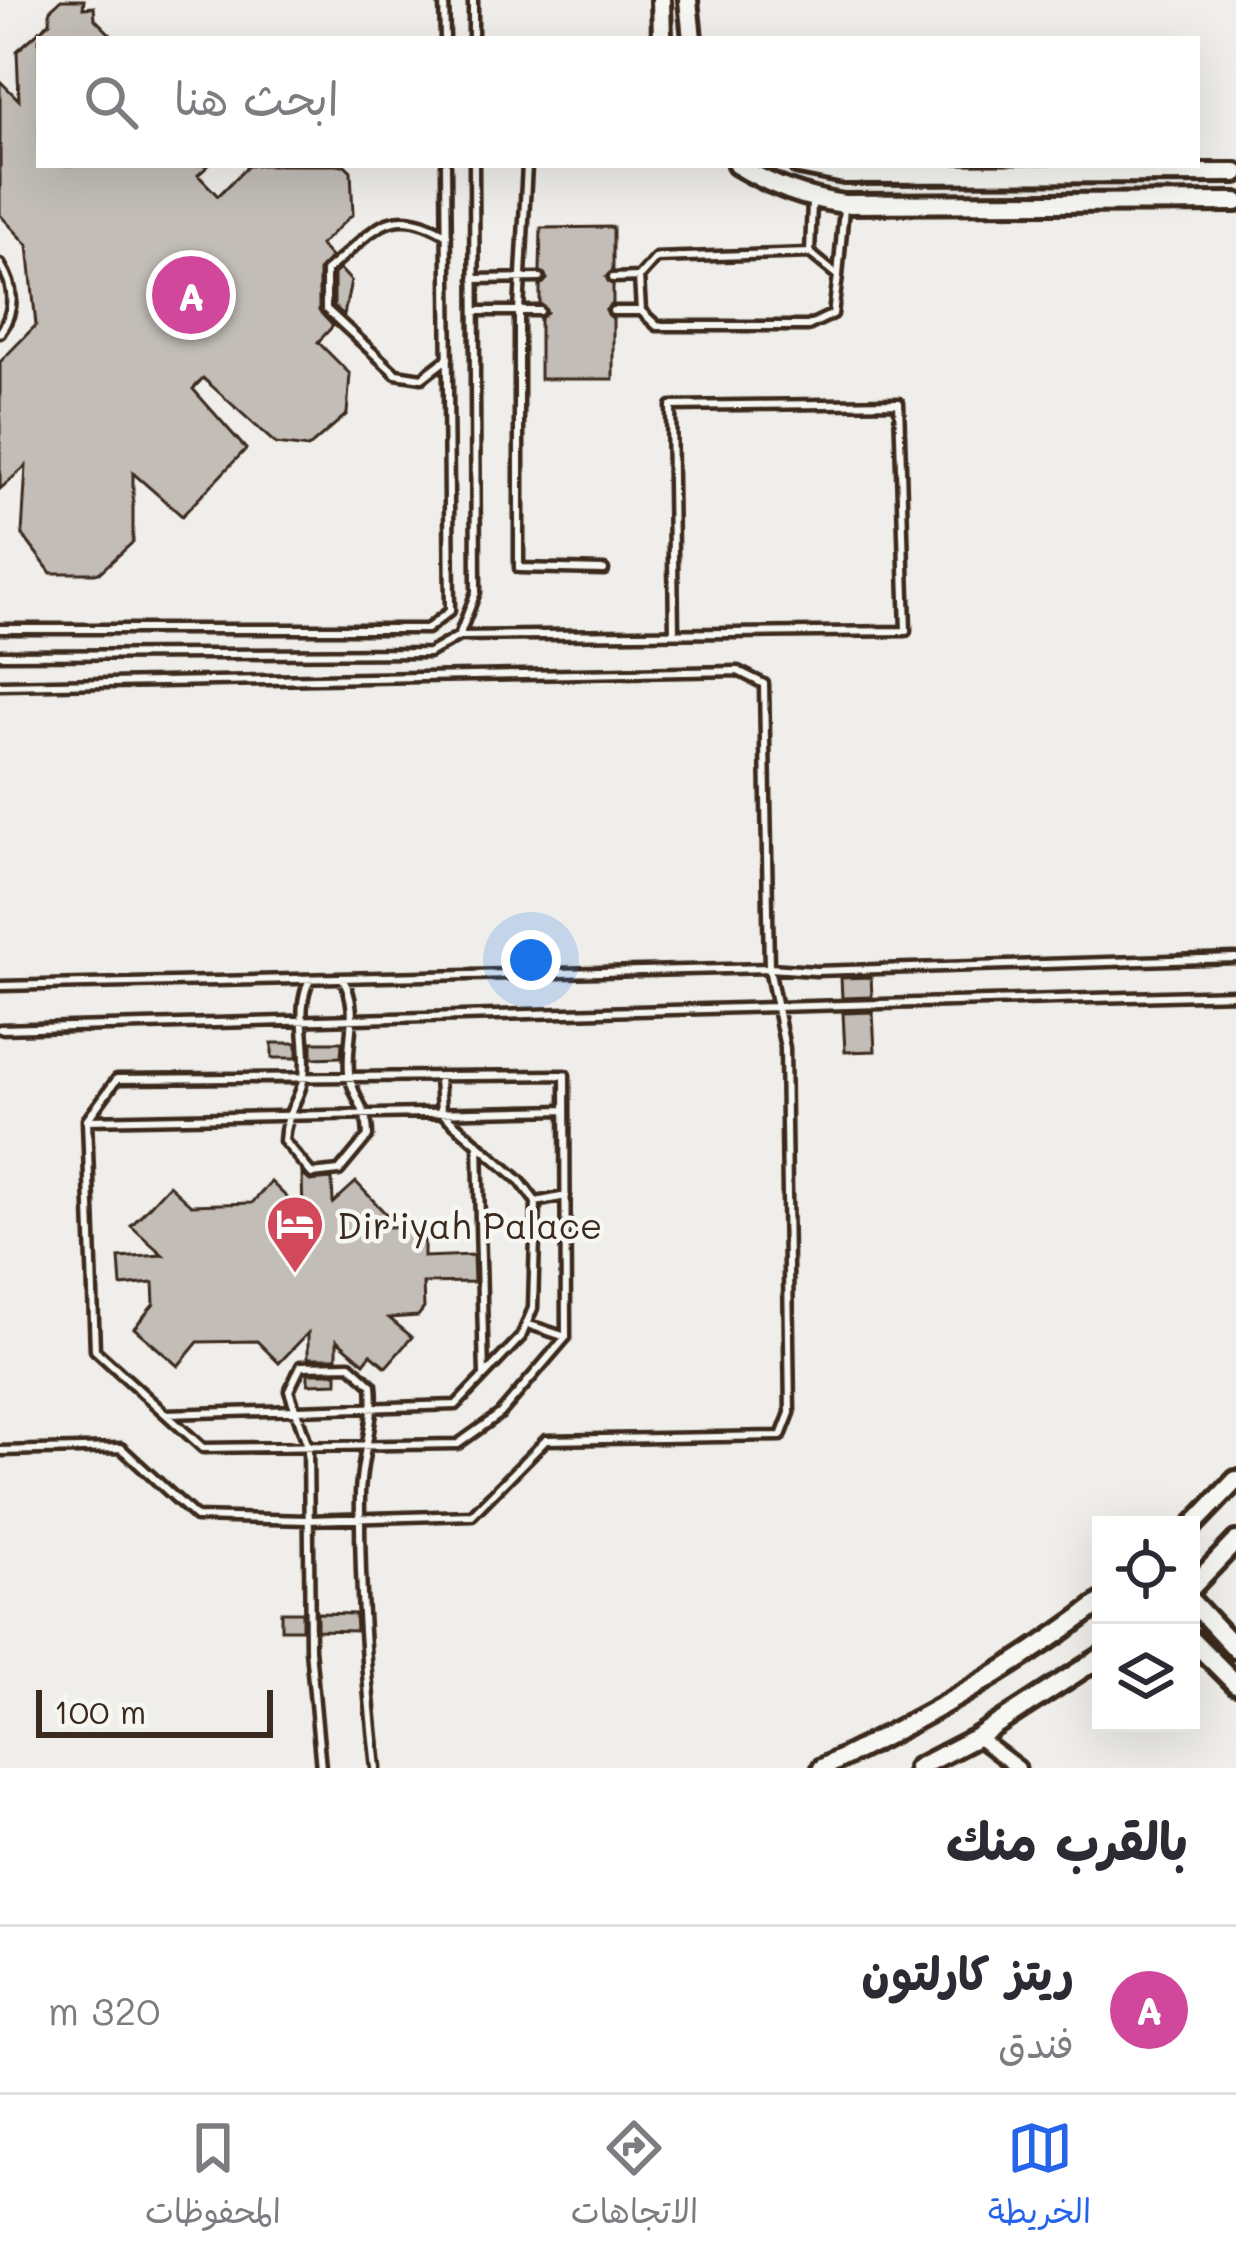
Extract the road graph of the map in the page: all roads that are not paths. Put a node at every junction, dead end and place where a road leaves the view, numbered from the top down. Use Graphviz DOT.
graph roads {
  1 [pos="444,0"];
  2 [pos="473,0"];
  3 [pos="661,0"];
  4 [pos="688,0"];
  5 [pos="445,36"];
  6 [pos="473,36"];
  7 [pos="662,36"];
  8 [pos="692,36"];
  9 [pos="446,168"];
  10 [pos="474,168"];
  11 [pos="527,168"];
  12 [pos="742,168"];
  13 [pos="814,168"];
  14 [pos="1236,173"];
  15 [pos="812,200"];
  16 [pos="1236,202"];
  17 [pos="844,204"];
  18 [pos="447,235"];
  19 [pos="810,253"];
  20 [pos="0,264"];
  21 [pos="838,276"];
  22 [pos="639,277"];
  23 [pos="521,278"];
  24 [pos="540,278"];
  25 [pos="613,278"];
  26 [pos="474,279"];
  27 [pos="540,310"];
  28 [pos="475,311"];
  29 [pos="519,311"];
  30 [pos="613,311"];
  31 [pos="641,311"];
  32 [pos="0,333"];
  33 [pos="448,358"];
  34 [pos="604,570"];
  35 [pos="0,629"];
  36 [pos="674,633"];
  37 [pos="459,636"];
  38 [pos="0,655"];
  39 [pos="0,685"];
  40 [pos="1236,958"];
  41 [pos="769,968"];
  42 [pos="342,978"];
  43 [pos="310,979"];
  44 [pos="0,986"];
  45 [pos="1236,994"];
  46 [pos="776,1006"];
  47 [pos="352,1018"];
  48 [pos="302,1021"];
  49 [pos="0,1029"];
  50 [pos="439,1076"];
  51 [pos="349,1077"];
  52 [pos="304,1078"];
  53 [pos="566,1110"];
  54 [pos="441,1112"];
  55 [pos="368,1115"];
  56 [pos="285,1118"];
  57 [pos="87,1120"];
  58 [pos="478,1144"];
  59 [pos="566,1196"];
  60 [pos="536,1202"];
  61 [pos="527,1324"];
  62 [pos="566,1337"];
  63 [pos="484,1376"];
  64 [pos="375,1407"];
  65 [pos="293,1410"];
  66 [pos="162,1414"];
  67 [pos="364,1445"];
  68 [pos="308,1446"];
  69 [pos="0,1451"];
  70 [pos="1236,1480"];
  71 [pos="1200,1518"];
  72 [pos="360,1519"];
  73 [pos="308,1520"];
  74 [pos="1236,1541"];
  75 [pos="1200,1579"];
  76 [pos="1092,1609"];
  77 [pos="1200,1610"];
  78 [pos="1236,1648"];
  79 [pos="1200,1649"];
  80 [pos="1092,1663"];
  81 [pos="1236,1684"];
  82 [pos="977,1737"];
  83 [pos="321,1768"];
  84 [pos="376,1768"];
  85 [pos="821,1768"];
  86 [pos="917,1768"];
  87 [pos="1018,1768"];
  1 -- 5 [label="lane"];
  2 -- 6 [label="lane"];
  3 -- 7 [label="street"];
  4 -- 8 [label="street"];
  9 -- 18 [label="lane"];
  10 -- 26 [label="lane"];
  11 -- 23 [label="lane"];
  12 -- 15 [label="street"];
  13 -- 14 [label="street"];
  15 -- 17 [label="street"];
  15 -- 19 [label="lane"];
  16 -- 17 [label="street"];
  17 -- 21 [label="lane"];
  18 -- 33 [label="lane"];
  18 -- 33 [label="lane"];
  19 -- 21 [label="lane"];
  19 -- 22 [label="lane"];
  20 -- 32 [label="lane"];
  21 -- 31 [label="lane"];
  22 -- 25 [label="lane"];
  22 -- 31 [label="lane"];
  23 -- 24 [label="lane"];
  23 -- 26 [label="lane"];
  23 -- 29 [label="lane"];
  26 -- 28 [label="lane"];
  27 -- 29 [label="lane"];
  28 -- 29 [label="lane"];
  28 -- 37 [label="lane"];
  29 -- 34 [label="lane"];
  30 -- 31 [label="lane"];
  33 -- 35 [label="lane"];
  36 -- 36 [label="lane"];
  36 -- 37 [label="lane"];
  37 -- 38 [label="lane"];
  39 -- 41 [label="lane"];
  40 -- 41 [label="lane"];
  41 -- 42 [label="lane"];
  41 -- 46 [label="lane"];
  42 -- 43 [label="lane"];
  42 -- 47 [label="lane"];
  43 -- 44 [label="lane"];
  43 -- 48 [label="lane"];
  45 -- 46 [label="lane"];
  46 -- 47 [label="lane"];
  46 -- 72 [label="lane"];
  47 -- 48 [label="lane"];
  47 -- 51 [label="lane"];
  48 -- 49 [label="lane"];
  48 -- 52 [label="lane"];
  50 -- 51 [label="lane"];
  50 -- 53 [label="lane"];
  50 -- 54 [label="lane"];
  51 -- 52 [label="lane"];
  51 -- 55 [label="lane"];
  52 -- 56 [label="lane"];
  52 -- 57 [label="lane"];
  53 -- 54 [label="lane"];
  53 -- 59 [label="lane"];
  54 -- 55 [label="lane"];
  54 -- 58 [label="lane"];
  55 -- 56 [label="lane"];
  55 -- 56 [label="lane"];
  56 -- 57 [label="lane"];
  57 -- 66 [label="lane"];
  58 -- 60 [label="lane"];
  58 -- 63 [label="lane"];
  59 -- 60 [label="lane"];
  59 -- 62 [label="lane"];
  60 -- 61 [label="lane"];
  61 -- 62 [label="lane"];
  61 -- 63 [label="lane"];
  62 -- 67 [label="lane"];
  63 -- 64 [label="lane"];
  64 -- 65 [label="lane"];
  64 -- 65 [label="lane"];
  64 -- 67 [label="lane"];
  65 -- 66 [label="lane"];
  65 -- 68 [label="lane"];
  66 -- 68 [label="lane"];
  67 -- 68 [label="lane"];
  67 -- 72 [label="lane"];
  68 -- 73 [label="lane"];
  69 -- 73 [label="lane"];
  70 -- 71 [label="street"];
  72 -- 73 [label="lane"];
  72 -- 84 [label="lane"];
  73 -- 83 [label="lane"];
  74 -- 75 [label="street"];
  76 -- 85 [label="street"];
  77 -- 78 [label="street"];
  79 -- 81 [label="street"];
  80 -- 82 [label="street"];
  82 -- 86 [label="street"];
  82 -- 87 [label="street"];
}
